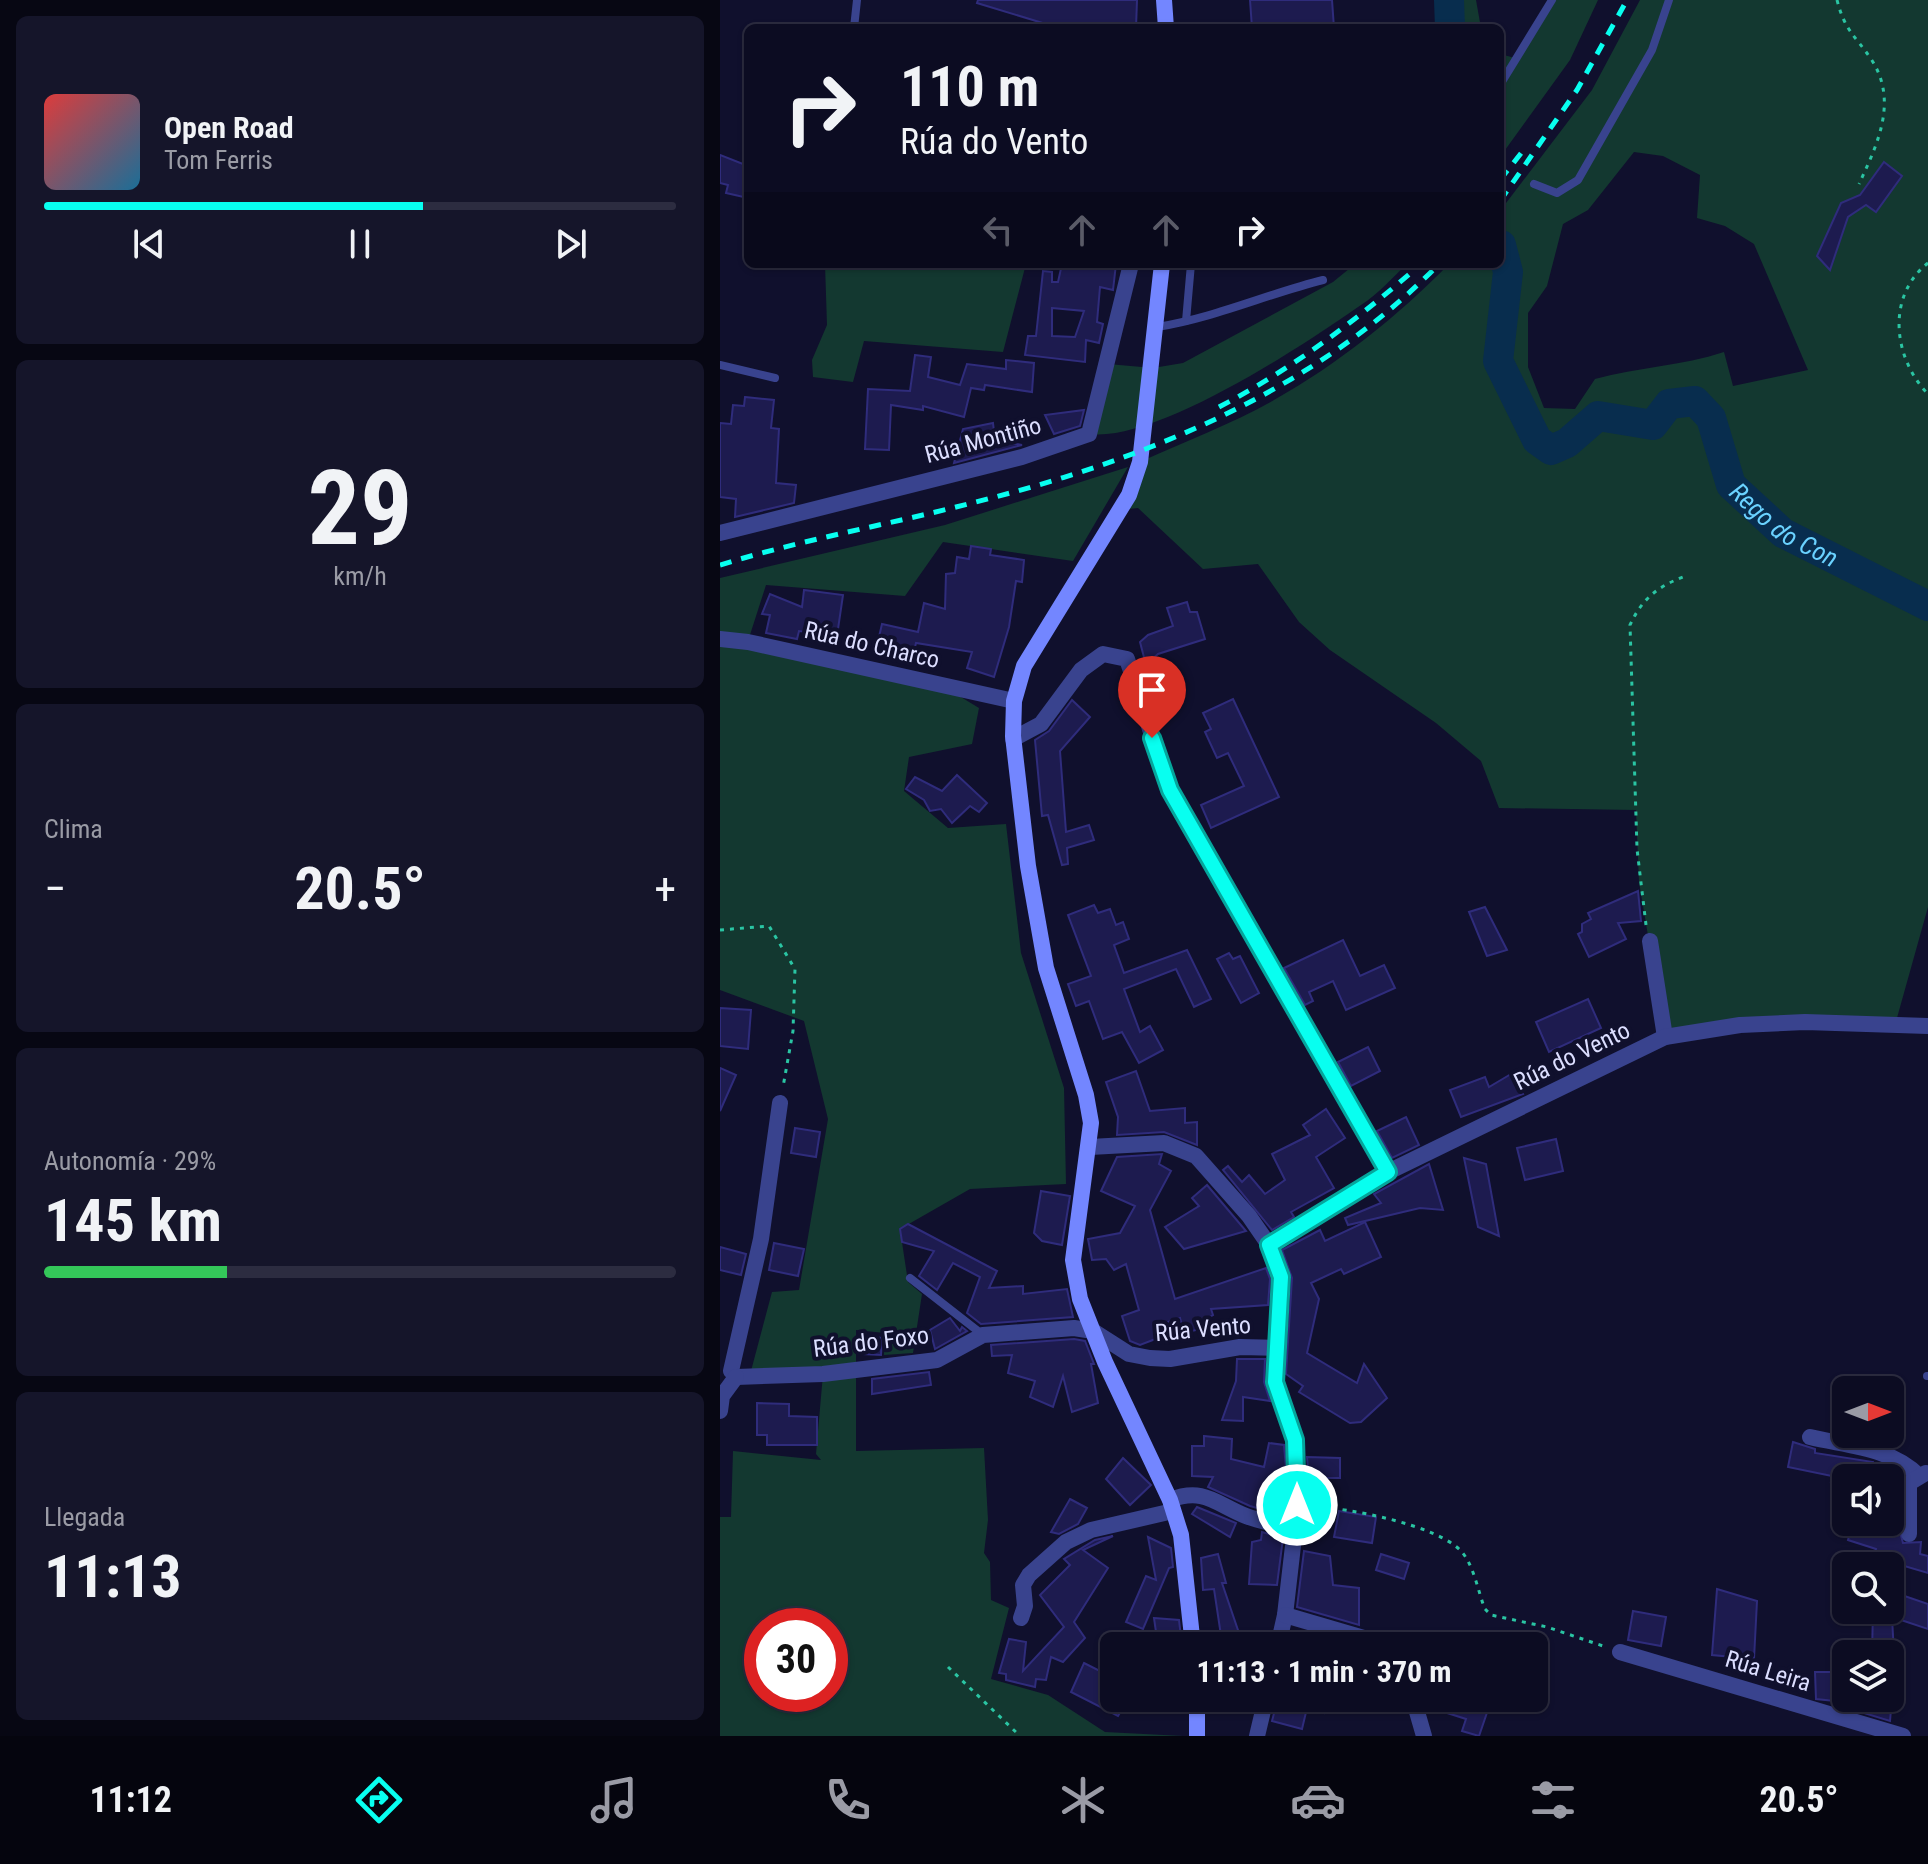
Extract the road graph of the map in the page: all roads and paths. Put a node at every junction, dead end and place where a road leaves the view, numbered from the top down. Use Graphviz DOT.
graph roads {
  1 [pos="857,0"];
  2 [pos="1164,0"];
  3 [pos="1552,0"];
  4 [pos="1669,0"];
  5 [pos="1837,0"];
  6 [pos="854,24"];
  7 [pos="1166,24"];
  8 [pos="1504,78"];
  9 [pos="1534,184"];
  10 [pos="1859,184"];
  11 [pos="1928,263"];
  12 [pos="1130,268"];
  13 [pos="1162,268"];
  14 [pos="1191,268"];
  15 [pos="1323,280"];
  16 [pos="1186,321"];
  17 [pos="1157,327"];
  18 [pos="720,365"];
  19 [pos="775,378"];
  20 [pos="1928,394"];
  21 [pos="720,533"];
  22 [pos="1683,577"];
  23 [pos="720,639"];
  24 [pos="1014,701"];
  25 [pos="1013,739"];
  26 [pos="720,930"];
  27 [pos="1650,941"];
  28 [pos="1928,1026"];
  29 [pos="1665,1037"];
  30 [pos="780,1103"];
  31 [pos="1090,1147"];
  32 [pos="1388,1172"];
  33 [pos="1269,1245"];
  34 [pos="910,1278"];
  35 [pos="1093,1331"];
  36 [pos="983,1335"];
  37 [pos="1277,1348"];
  38 [pos="729,1371"];
  39 [pos="720,1411"];
  40 [pos="1810,1437"];
  41 [pos="1923,1474"];
  42 [pos="1172,1505"];
  43 [pos="1297,1505"];
  44 [pos="1294,1530"];
  45 [pos="1909,1534"];
  46 [pos="1285,1615"];
  47 [pos="1021,1618"];
  48 [pos="1191,1632"];
  49 [pos="1281,1632"];
  50 [pos="1343,1632"];
  51 [pos="1620,1652"];
  52 [pos="948,1667"];
  53 [pos="1197,1712"];
  54 [pos="1263,1712"];
  55 [pos="1417,1712"];
  56 [pos="1020,1736"];
  57 [pos="1197,1736"];
  58 [pos="1257,1736"];
  59 [pos="1424,1736"];
  60 [pos="1903,1736"];
  1 -- 6 [label="lane"];
  2 -- 7 [label="main road"];
  3 -- 8 [label="lane"];
  4 -- 9 [label="lane"];
  5 -- 10 [label="path"];
  11 -- 20 [label="path"];
  12 -- 21 [label="street, Rúa Montiño"];
  13 -- 17 [label="main road"];
  14 -- 16 [label="lane"];
  15 -- 16 [label="lane"];
  16 -- 17 [label="lane"];
  17 -- 24 [label="main road"];
  18 -- 19 [label="lane"];
  22 -- 27 [label="path"];
  23 -- 24 [label="street, Rúa do Charco"];
  24 -- 25 [label="main road"];
  25 -- 31 [label="main road"];
  25 -- 32 [label="street"];
  26 -- 30 [label="path"];
  27 -- 29 [label="street"];
  28 -- 29 [label="street, Rúa do Vento"];
  29 -- 32 [label="street, Rúa do Vento"];
  30 -- 38 [label="street"];
  31 -- 33 [label="street"];
  31 -- 35 [label="main road"];
  32 -- 33 [label="street, Rúa do Vento"];
  33 -- 37 [label="street"];
  34 -- 36 [label="lane"];
  35 -- 36 [label="street, Rúa do Foxo"];
  35 -- 37 [label="street, Rúa Vento"];
  35 -- 42 [label="main road"];
  36 -- 38 [label="street, Rúa do Foxo"];
  37 -- 43 [label="street"];
  38 -- 39 [label="street"];
  40 -- 41 [label="street"];
  41 -- 45 [label="street"];
  42 -- 44 [label="street"];
  42 -- 47 [label="street"];
  42 -- 48 [label="main road"];
  43 -- 44 [label="street"];
  43 -- 51 [label="path"];
  44 -- 46 [label="street"];
  46 -- 49 [label="street"];
  46 -- 50 [label="street"];
  51 -- 60 [label="street, Rúa Leira"];
  52 -- 56 [label="path"];
  53 -- 57 [label="main road"];
  54 -- 58 [label="street"];
  55 -- 59 [label="street"];
}
